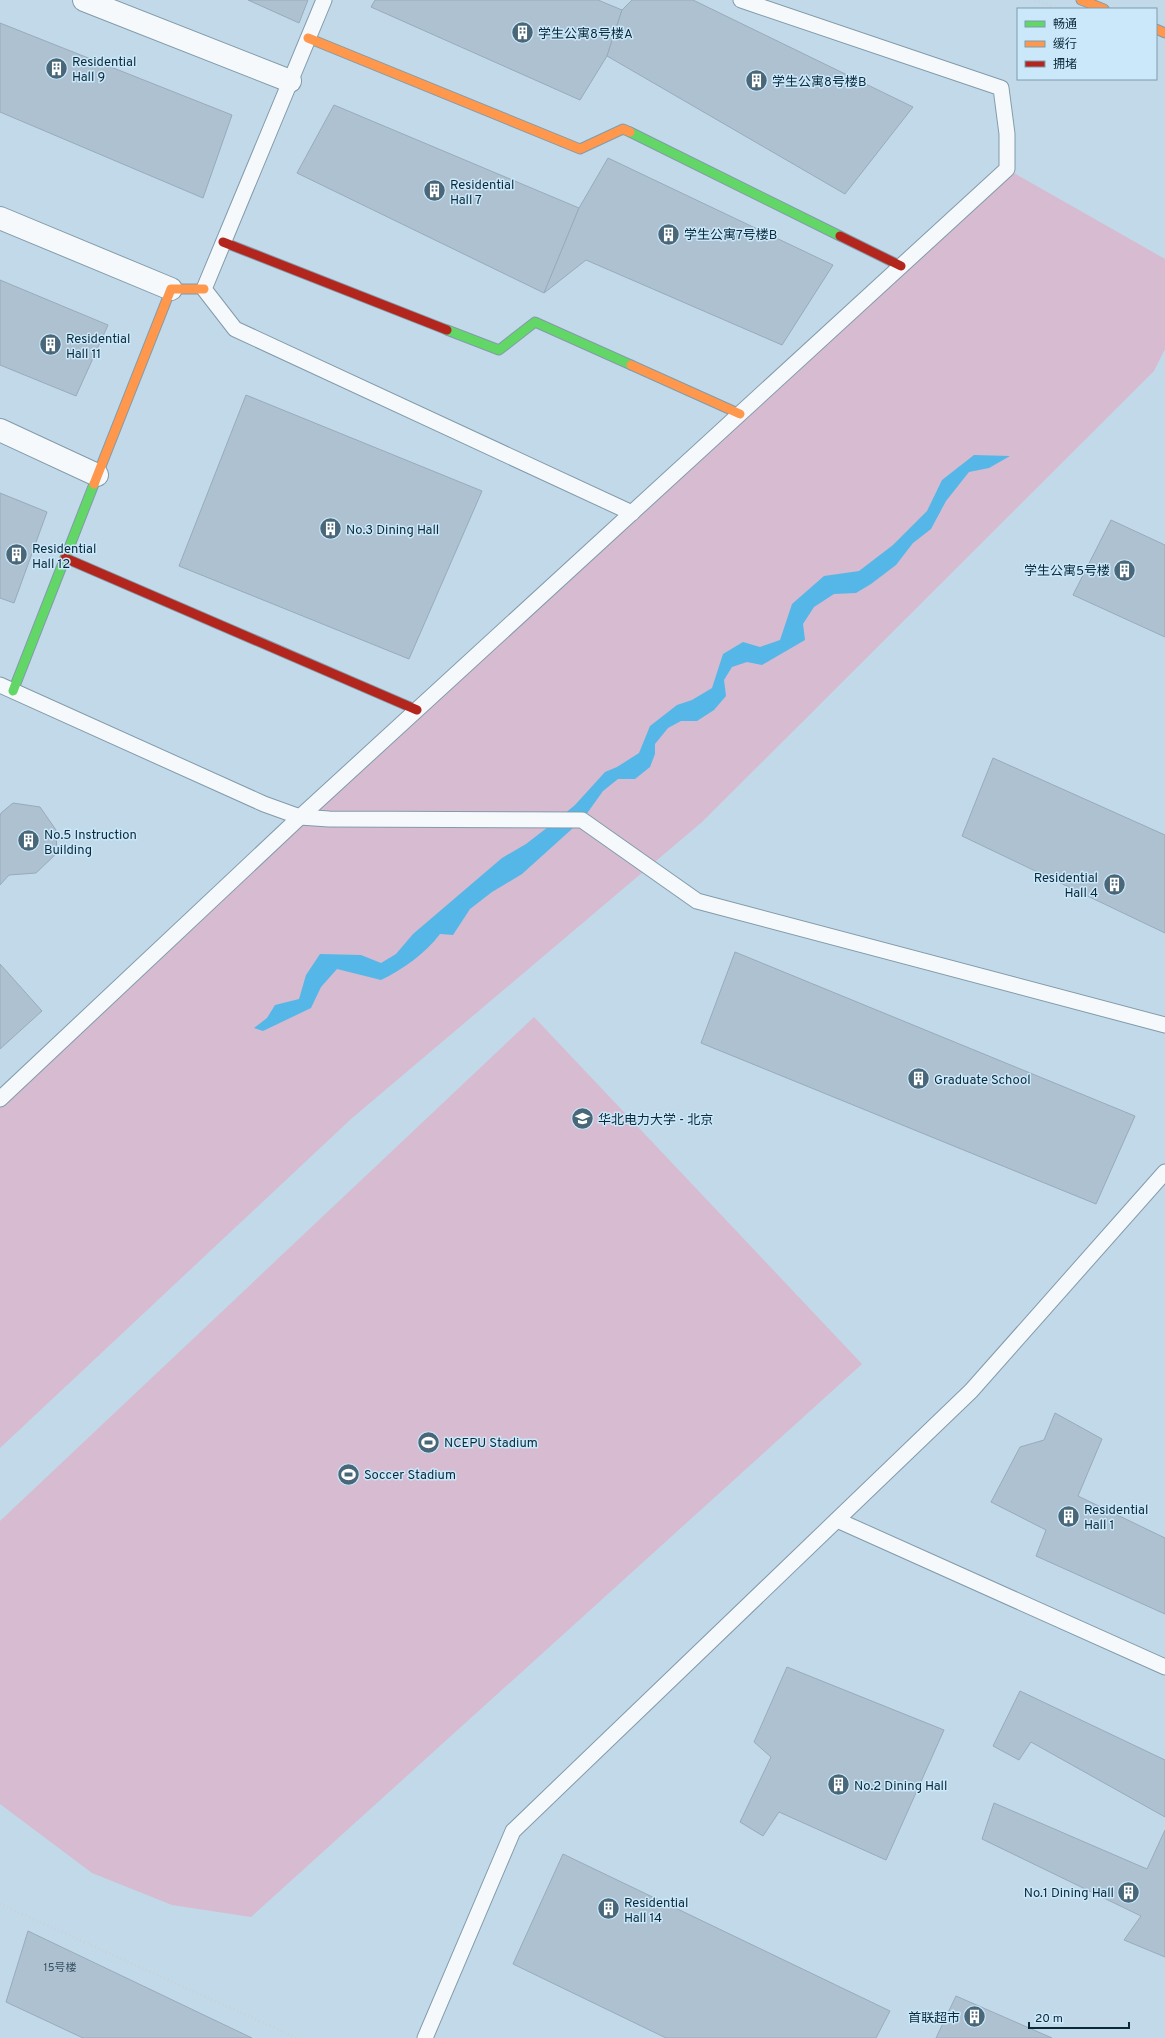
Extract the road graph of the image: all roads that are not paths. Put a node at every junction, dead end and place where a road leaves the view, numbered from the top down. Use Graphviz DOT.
graph roads {
  1 [pos="84,0"];
  2 [pos="324,0"];
  3 [pos="741,0"];
  4 [pos="1081,0"];
  5 [pos="1101,8"];
  6 [pos="308,38"];
  7 [pos="290,81"];
  8 [pos="0,218"];
  9 [pos="223,242"];
  10 [pos="901,266"];
  11 [pos="171,289"];
  12 [pos="204,289"];
  13 [pos="740,414"];
  14 [pos="0,430"];
  15 [pos="98,475"];
  16 [pos="632,513"];
  17 [pos="65,558"];
  18 [pos="6,688"];
  19 [pos="417,710"];
  20 [pos="300,817"];
  21 [pos="1165,1025"];
  22 [pos="0,1099"];
  23 [pos="1165,1172"];
  24 [pos="837,1520"];
  25 [pos="1165,1667"];
  26 [pos="425,2038"];
  1 -- 7 [label="street"];
  2 -- 6 [label="lane"];
  3 -- 10 [label="lane"];
  4 -- 5 [label="street"];
  6 -- 7 [label="lane"];
  6 -- 10 [label="street"];
  7 -- 9 [label="lane"];
  8 -- 11 [label="street"];
  9 -- 12 [label="lane"];
  9 -- 13 [label="street"];
  10 -- 13 [label="lane"];
  11 -- 12 [label="street"];
  11 -- 15 [label="street"];
  12 -- 16 [label="lane"];
  13 -- 16 [label="lane"];
  14 -- 15 [label="street"];
  15 -- 17 [label="street"];
  16 -- 19 [label="lane"];
  17 -- 18 [label="street"];
  17 -- 19 [label="street"];
  18 -- 20 [label="lane"];
  19 -- 20 [label="lane"];
  20 -- 21 [label="lane"];
  20 -- 22 [label="lane"];
  23 -- 24 [label="lane"];
  24 -- 25 [label="lane"];
  24 -- 26 [label="lane"];
}
